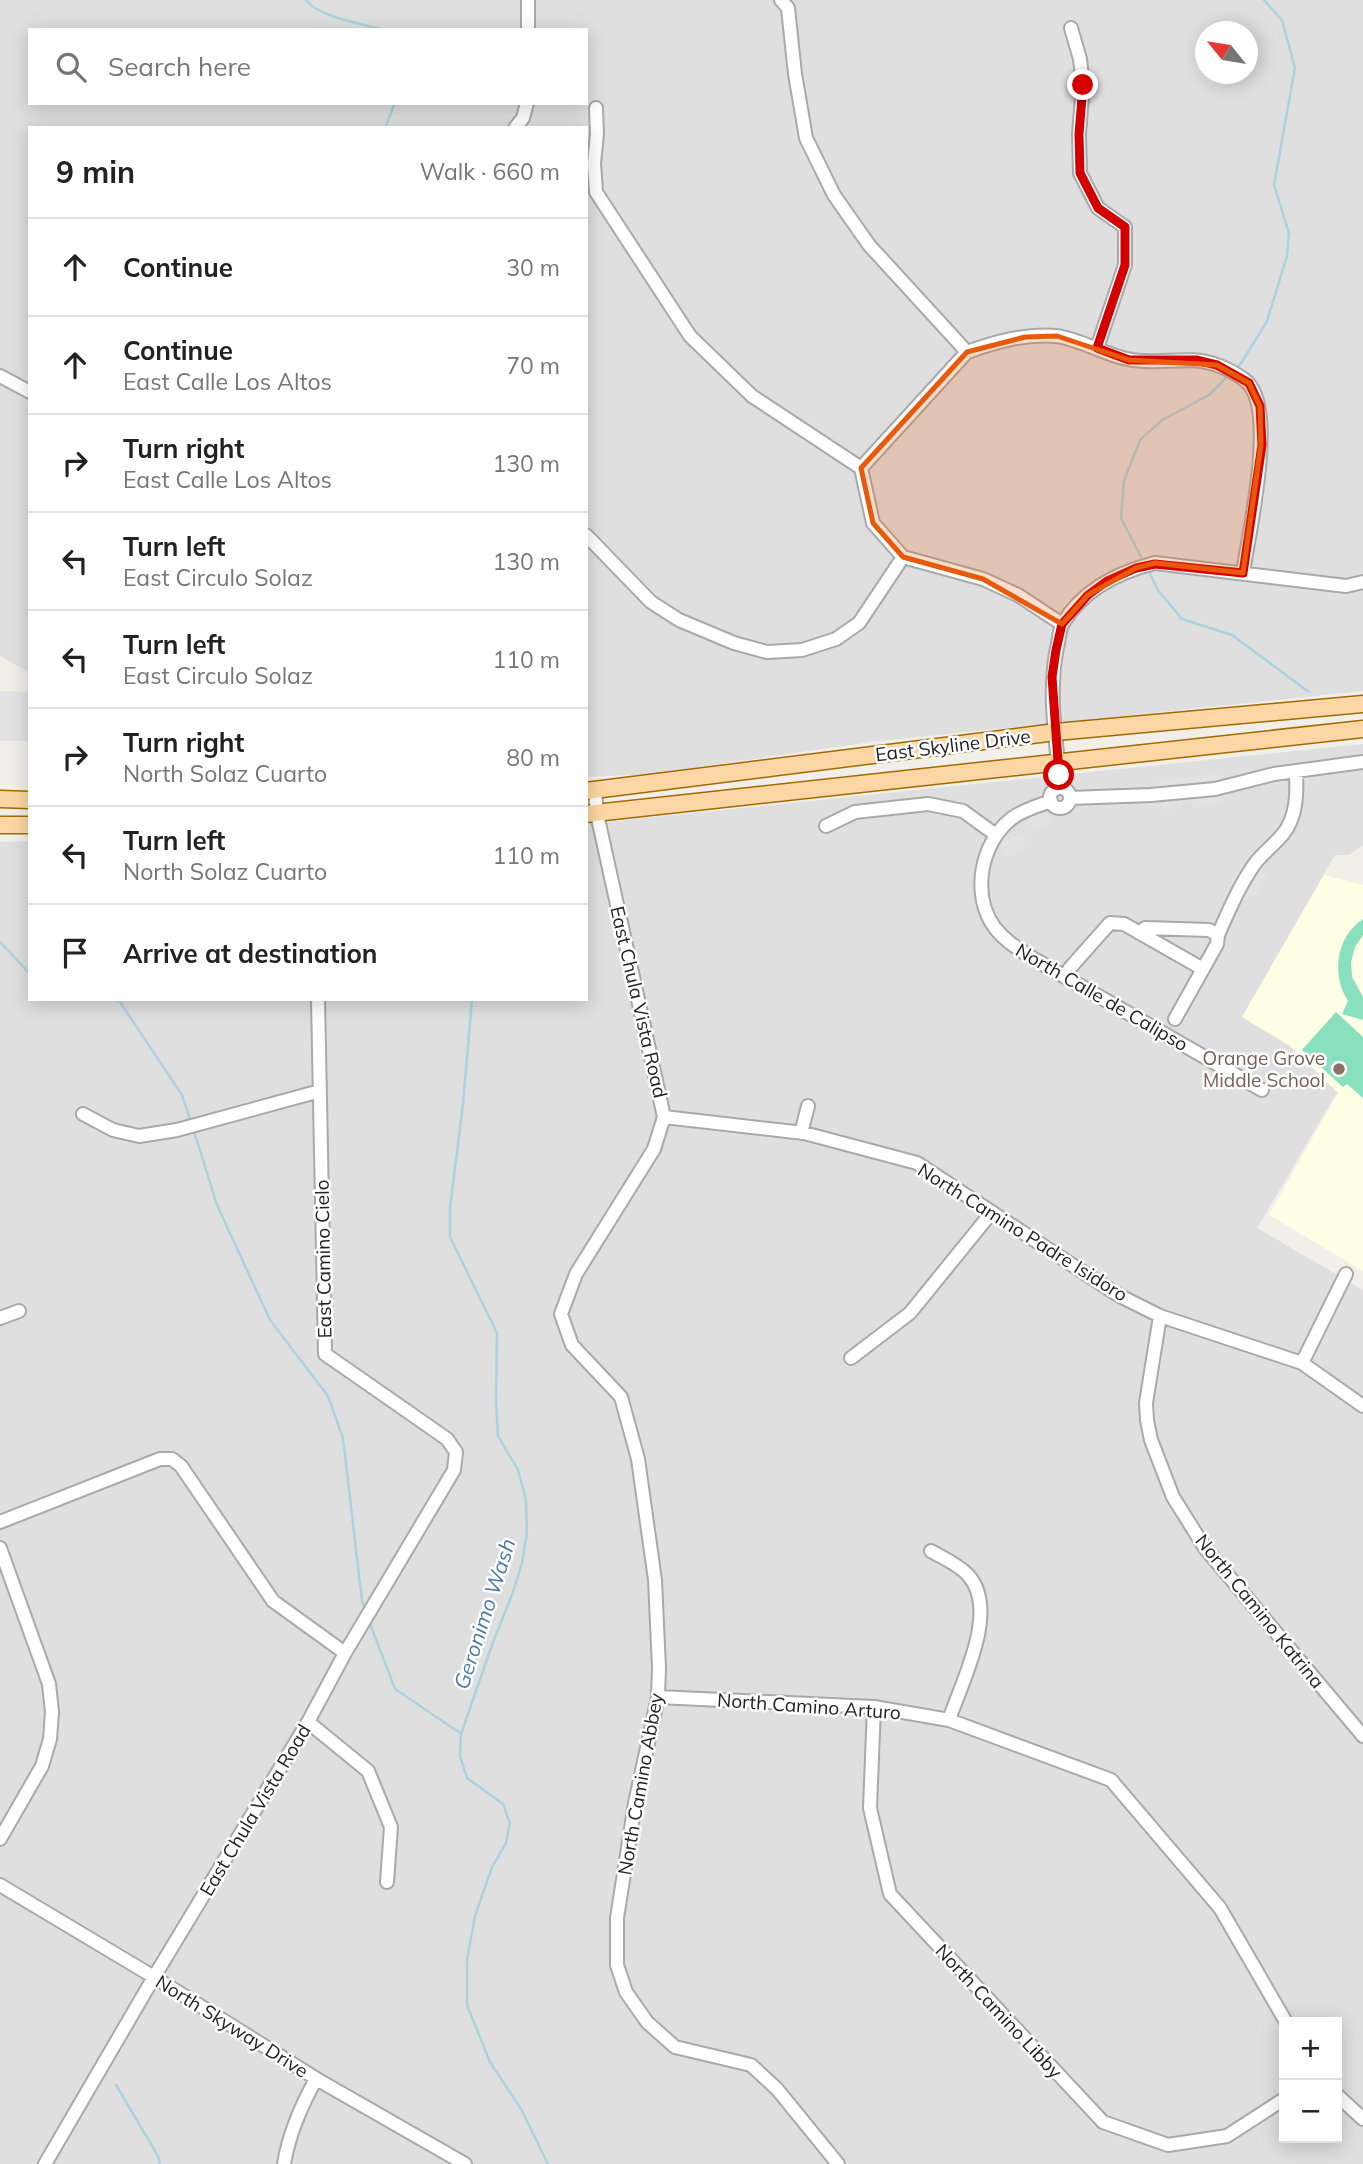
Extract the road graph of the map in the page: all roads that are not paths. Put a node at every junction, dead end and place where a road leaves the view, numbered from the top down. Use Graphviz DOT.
graph roads {
  1 [pos="528,0"];
  2 [pos="781,0"];
  3 [pos="528,28"];
  4 [pos="1071,28"];
  5 [pos="526,105"];
  6 [pos="596,108"];
  7 [pos="517,126"];
  8 [pos="1097,348"];
  9 [pos="967,352"];
  10 [pos="0,376"];
  11 [pos="28,391"];
  12 [pos="861,467"];
  13 [pos="588,537"];
  14 [pos="903,557"];
  15 [pos="1243,573"];
  16 [pos="1363,583"];
  17 [pos="1062,624"];
  18 [pos="1363,704"];
  19 [pos="1363,729"];
  20 [pos="1056,732"];
  21 [pos="1363,762"];
  22 [pos="1058,764"];
  23 [pos="1296,772"];
  24 [pos="591,791"];
  25 [pos="1065,793"];
  26 [pos="0,799"];
  27 [pos="28,800"];
  28 [pos="591,814"];
  29 [pos="0,825"];
  30 [pos="28,825"];
  31 [pos="826,826"];
  32 [pos="996,835"];
  33 [pos="1139,933"];
  34 [pos="1218,935"];
  35 [pos="1203,969"];
  36 [pos="1065,977"];
  37 [pos="318,1001"];
  38 [pos="1175,1019"];
  39 [pos="1262,1090"];
  40 [pos="320,1091"];
  41 [pos="808,1106"];
  42 [pos="83,1114"];
  43 [pos="664,1117"];
  44 [pos="801,1133"];
  45 [pos="992,1212"];
  46 [pos="1346,1274"];
  47 [pos="19,1311"];
  48 [pos="561,1314"];
  49 [pos="1160,1315"];
  50 [pos="0,1318"];
  51 [pos="851,1358"];
  52 [pos="1302,1363"];
  53 [pos="1363,1406"];
  54 [pos="456,1452"];
  55 [pos="0,1522"];
  56 [pos="931,1551"];
  57 [pos="1,1553"];
  58 [pos="345,1653"];
  59 [pos="658,1697"];
  60 [pos="874,1707"];
  61 [pos="949,1720"];
  62 [pos="308,1722"];
  63 [pos="1363,1736"];
  64 [pos="0,1839"];
  65 [pos="387,1882"];
  66 [pos="0,1885"];
  67 [pos="154,1977"];
  68 [pos="1283,2017"];
  69 [pos="316,2078"];
  70 [pos="1342,2100"];
  71 [pos="1279,2102"];
  72 [pos="1363,2119"];
  73 [pos="46,2164"];
  74 [pos="284,2164"];
  75 [pos="465,2164"];
  76 [pos="838,2164"];
  1 -- 3 [label="street"];
  2 -- 9 [label="street"];
  4 -- 8 [label="street"];
  5 -- 7 [label="street"];
  6 -- 12 [label="street"];
  8 -- 9 [label="street"];
  8 -- 15 [label="street"];
  9 -- 12 [label="street"];
  10 -- 11 [label="street"];
  12 -- 14 [label="street"];
  13 -- 14 [label="street"];
  14 -- 17 [label="street"];
  15 -- 16 [label="street"];
  15 -- 17 [label="street"];
  17 -- 20 [label="street"];
  18 -- 20 [label="main road, East Skyline Drive"];
  19 -- 22 [label="main road, East Skyline Drive"];
  20 -- 22 [label="street"];
  20 -- 24 [label="main road, East Skyline Drive"];
  21 -- 23 [label="street"];
  22 -- 25 [label="street"];
  22 -- 28 [label="main road, East Skyline Drive"];
  23 -- 25 [label="street"];
  23 -- 34 [label="street"];
  24 -- 28 [label="street, East Chula Vista Road"];
  25 -- 32 [label="street"];
  26 -- 27 [label="main road"];
  28 -- 43 [label="street, East Chula Vista Road"];
  29 -- 30 [label="main road"];
  31 -- 32 [label="street"];
  32 -- 36 [label="street, North Calle de Calipso"];
  33 -- 34 [label="street"];
  33 -- 35 [label="street"];
  33 -- 36 [label="street"];
  34 -- 35 [label="street"];
  35 -- 38 [label="street"];
  36 -- 39 [label="street, North Calle de Calipso"];
  37 -- 40 [label="street, East Camino Cielo"];
  40 -- 42 [label="street"];
  40 -- 54 [label="street, East Camino Cielo"];
  41 -- 44 [label="street"];
  43 -- 44 [label="street, North Camino Padre Isidoro"];
  43 -- 48 [label="street, East Chula Vista Road"];
  44 -- 45 [label="street, North Camino Padre Isidoro"];
  45 -- 49 [label="street, North Camino Padre Isidoro"];
  45 -- 51 [label="street"];
  46 -- 52 [label="street"];
  47 -- 50 [label="street"];
  48 -- 59 [label="street, North Camino Abbey"];
  49 -- 52 [label="street, North Camino Padre Isidoro"];
  49 -- 63 [label="street, North Camino Katrina"];
  52 -- 53 [label="street, North Camino Padre Isidoro"];
  54 -- 58 [label="street, East Chula Vista Road"];
  55 -- 58 [label="street"];
  56 -- 61 [label="street"];
  57 -- 64 [label="street"];
  58 -- 62 [label="street, East Chula Vista Road"];
  59 -- 60 [label="street, North Camino Arturo"];
  59 -- 76 [label="street, North Camino Abbey"];
  60 -- 61 [label="street, North Camino Arturo"];
  60 -- 71 [label="street, North Camino Libby"];
  61 -- 68 [label="street, North Camino Arturo"];
  62 -- 65 [label="street"];
  62 -- 67 [label="street, East Chula Vista Road"];
  66 -- 67 [label="street, North Skyway Drive"];
  67 -- 69 [label="street, North Skyway Drive"];
  67 -- 73 [label="street, East Chula Vista Road"];
  69 -- 74 [label="street"];
  69 -- 75 [label="street, North Skyway Drive"];
  70 -- 72 [label="street"];
}
